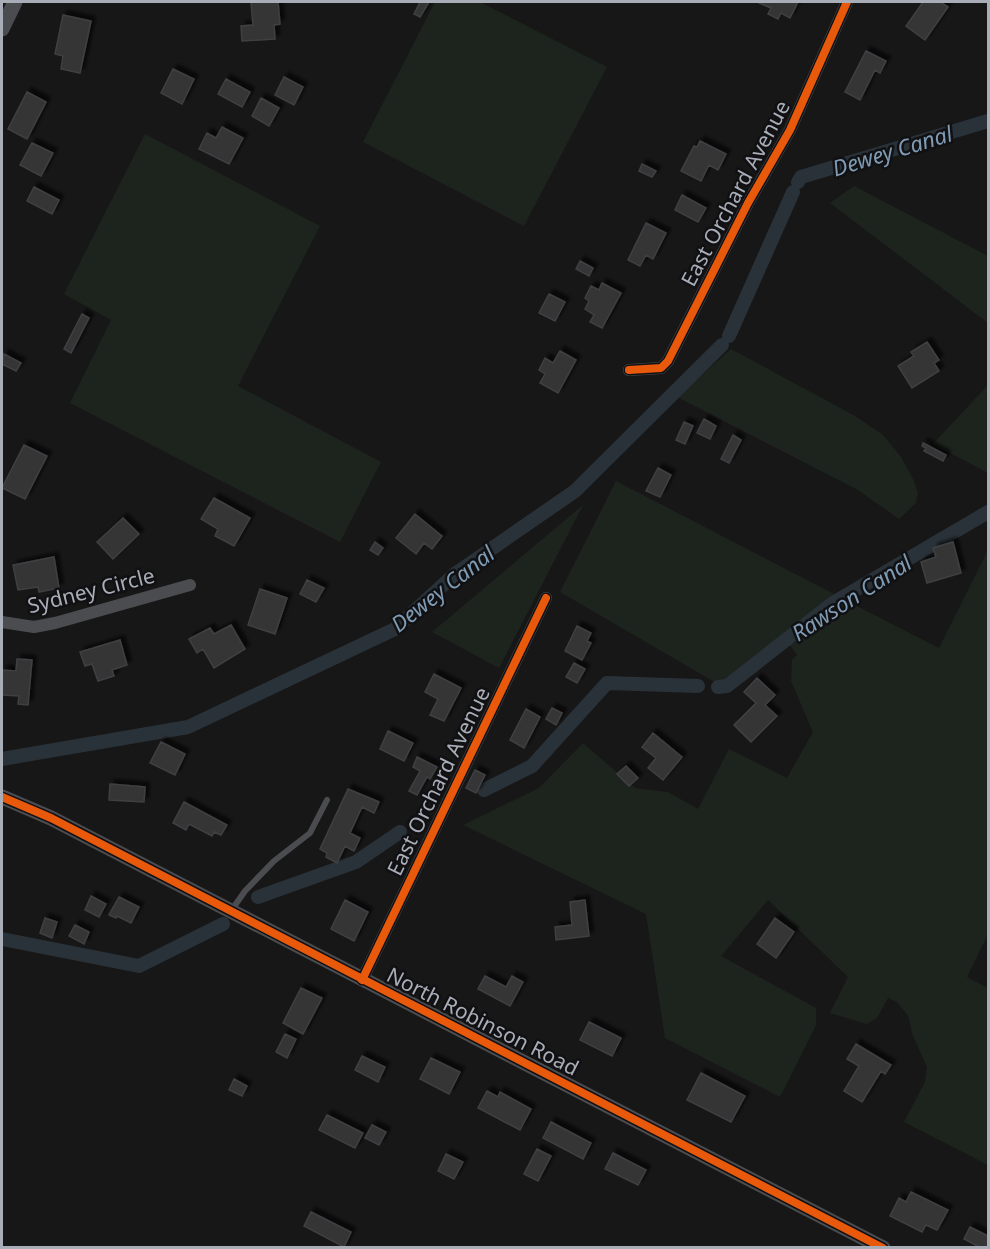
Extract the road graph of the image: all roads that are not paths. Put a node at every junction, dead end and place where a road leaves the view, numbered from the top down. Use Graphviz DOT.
graph roads {
  1 [pos="15,2"];
  2 [pos="847,2"];
  3 [pos="2,29"];
  4 [pos="629,370"];
  5 [pos="190,585"];
  6 [pos="546,598"];
  7 [pos="2,622"];
  8 [pos="2,797"];
  9 [pos="327,800"];
  10 [pos="230,912"];
  11 [pos="362,980"];
  12 [pos="883,1248"];
  1 -- 3 [label="street"];
  2 -- 4 [label="street, East Orchard Avenue"];
  5 -- 7 [label="street, Sydney Circle"];
  6 -- 11 [label="street, East Orchard Avenue"];
  8 -- 10 [label="street, North Robinson Road"];
  9 -- 10 [label="lane"];
  10 -- 11 [label="street, North Robinson Road"];
  11 -- 12 [label="street, North Robinson Road"];
}
